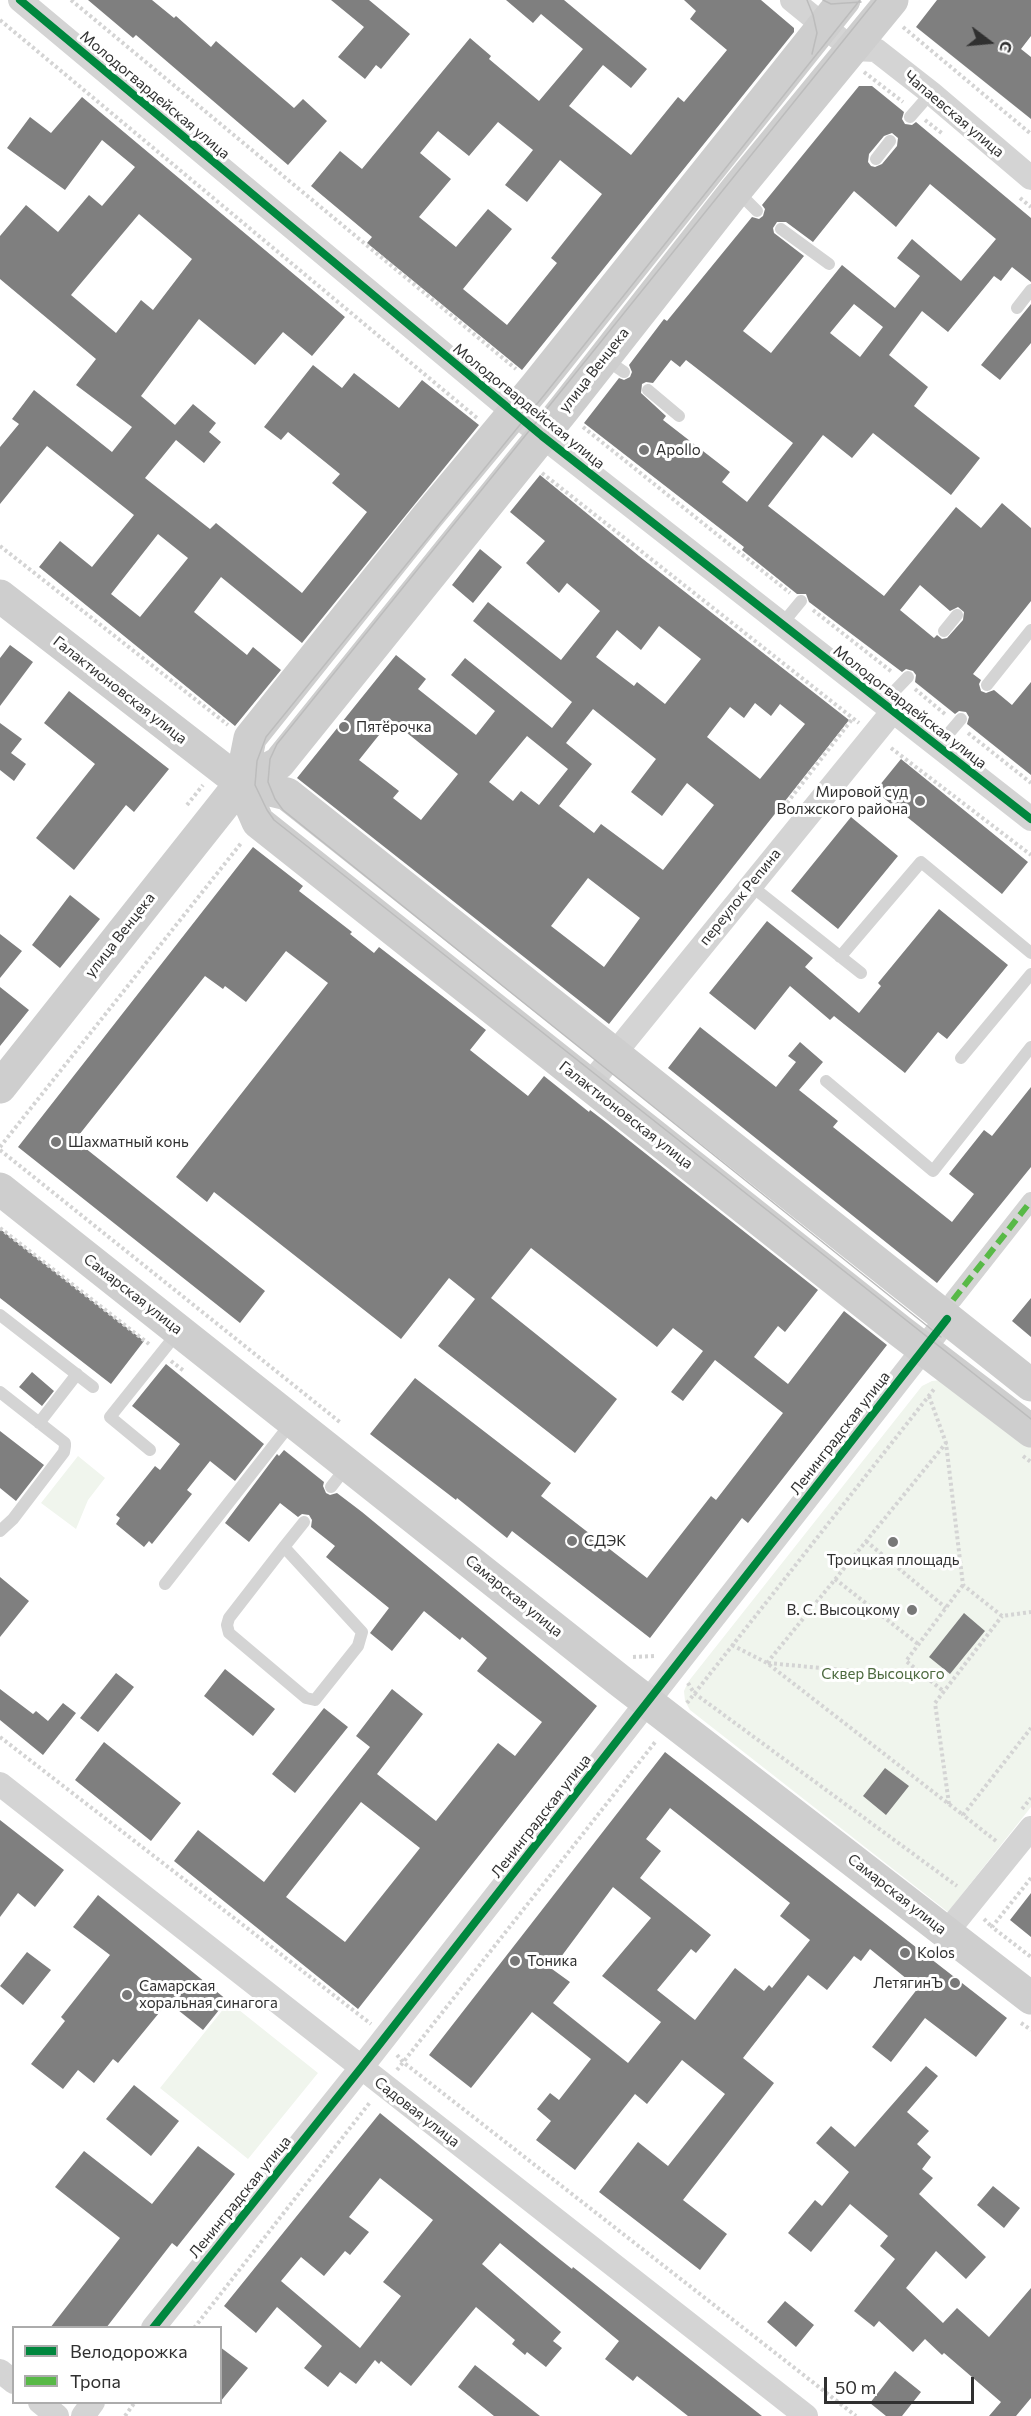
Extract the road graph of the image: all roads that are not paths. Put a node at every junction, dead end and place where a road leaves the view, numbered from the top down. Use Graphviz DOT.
graph roads {
  1 [pos="20,0"];
  2 [pos="792,0"];
  3 [pos="843,0"];
  4 [pos="822,26"];
  5 [pos="873,34"];
  6 [pos="931,93"];
  7 [pos="912,114"];
  8 [pos="890,141"];
  9 [pos="876,159"];
  10 [pos="1022,185"];
  11 [pos="781,229"];
  12 [pos="829,264"];
  13 [pos="1031,290"];
  14 [pos="1017,308"];
  15 [pos="648,390"];
  16 [pos="679,416"];
  17 [pos="505,424"];
  18 [pos="532,448"];
  19 [pos="0,596"];
  20 [pos="801,601"];
  21 [pos="957,615"];
  22 [pos="782,624"];
  23 [pos="1031,630"];
  24 [pos="944,631"];
  25 [pos="908,676"];
  26 [pos="987,685"];
  27 [pos="888,707"];
  28 [pos="961,719"];
  29 [pos="938,746"];
  30 [pos="241,783"];
  31 [pos="1031,819"];
  32 [pos="750,885"];
  33 [pos="1031,953"];
  34 [pos="840,957"];
  35 [pos="861,973"];
  36 [pos="1031,974"];
  37 [pos="1031,1047"];
  38 [pos="614,1054"];
  39 [pos="961,1058"];
  40 [pos="826,1081"];
  41 [pos="590,1085"];
  42 [pos="0,1087"];
  43 [pos="0,1189"];
  44 [pos="1031,1201"];
  45 [pos="950,1309"];
  46 [pos="0,1315"];
  47 [pos="180,1331"];
  48 [pos="924,1349"];
  49 [pos="77,1374"];
  50 [pos="1031,1386"];
  51 [pos="93,1387"];
  52 [pos="0,1392"];
  53 [pos="294,1421"];
  54 [pos="39,1423"];
  55 [pos="1031,1431"];
  56 [pos="150,1450"];
  57 [pos="304,1522"];
  58 [pos="0,1531"];
  59 [pos="284,1547"];
  60 [pos="165,1584"];
  61 [pos="660,1712"];
  62 [pos="0,1784"];
  63 [pos="1031,1828"];
  64 [pos="946,1933"];
  65 [pos="1031,1998"];
  66 [pos="361,2068"];
  67 [pos="155,2326"];
  68 [pos="0,2371"];
  69 [pos="12,2380"];
  70 [pos="41,2404"];
  71 [pos="92,2404"];
  72 [pos="57,2416"];
  73 [pos="83,2416"];
  74 [pos="806,2416"];
  1 -- 17 [label="street, Молодогвардейская улица"];
  2 -- 4 [label="street, Чапаевская улица"];
  3 -- 4 [label="main road, улица Венцека"];
  3 -- 5 [label="street, Чапаевская улица"];
  4 -- 5 [label="street, Чапаевская улица"];
  4 -- 17 [label="main road, улица Венцека"];
  5 -- 6 [label="street, Чапаевская улица"];
  5 -- 18 [label="main road, улица Венцека"];
  6 -- 7 [label="lane"];
  6 -- 10 [label="street, Чапаевская улица"];
  8 -- 9 [label="lane"];
  11 -- 12 [label="lane"];
  13 -- 14 [label="lane"];
  15 -- 16 [label="lane"];
  17 -- 18 [label="street, Молодогвардейская улица"];
  17 -- 30 [label="main road, улица Венцека"];
  18 -- 22 [label="street, Молодогвардейская улица"];
  18 -- 30 [label="main road, улица Венцека"];
  19 -- 30 [label="main road, Галактионовская улица"];
  20 -- 22 [label="lane"];
  21 -- 24 [label="lane"];
  22 -- 27 [label="street, Молодогвардейская улица"];
  23 -- 26 [label="lane"];
  25 -- 27 [label="lane"];
  27 -- 29 [label="street, Молодогвардейская улица"];
  27 -- 32 [label="street, переулок Репина"];
  28 -- 29 [label="lane"];
  29 -- 31 [label="street, Молодогвардейская улица"];
  30 -- 38 [label="main road, Галактионовская улица"];
  30 -- 41 [label="main road, Галактионовская улица"];
  30 -- 42 [label="main road, улица Венцека"];
  32 -- 34 [label="lane"];
  32 -- 38 [label="street, переулок Репина"];
  33 -- 34 [label="lane"];
  34 -- 35 [label="lane"];
  36 -- 39 [label="lane"];
  37 -- 40 [label="lane"];
  38 -- 41 [label="street, переулок Репина"];
  38 -- 45 [label="main road, Галактионовская улица"];
  41 -- 48 [label="main road, Галактионовская улица"];
  43 -- 47 [label="main road, Самарская улица"];
  44 -- 45 [label="street, Ленинградская улица"];
  45 -- 48 [label="street, Ленинградская улица"];
  45 -- 50 [label="main road, Галактионовская улица"];
  46 -- 49 [label="lane"];
  47 -- 53 [label="main road, Самарская улица"];
  47 -- 56 [label="lane"];
  48 -- 55 [label="main road, Галактионовская улица"];
  48 -- 61 [label="street, Ленинградская улица"];
  49 -- 51 [label="lane"];
  49 -- 54 [label="lane"];
  52 -- 54 [label="lane"];
  53 -- 60 [label="lane"];
  53 -- 61 [label="main road, Самарская улица"];
  54 -- 58 [label="lane"];
  57 -- 59 [label="lane"];
  59 -- 59 [label="lane"];
  61 -- 64 [label="main road, Самарская улица"];
  61 -- 66 [label="street, Ленинградская улица"];
  62 -- 66 [label="street, Садовая улица"];
  63 -- 64 [label="street"];
  64 -- 65 [label="main road, Самарская улица"];
  66 -- 67 [label="street, Ленинградская улица"];
  66 -- 74 [label="street, Садовая улица"];
  68 -- 69 [label="street"];
  70 -- 72 [label="street"];
  71 -- 73 [label="street"];
}
